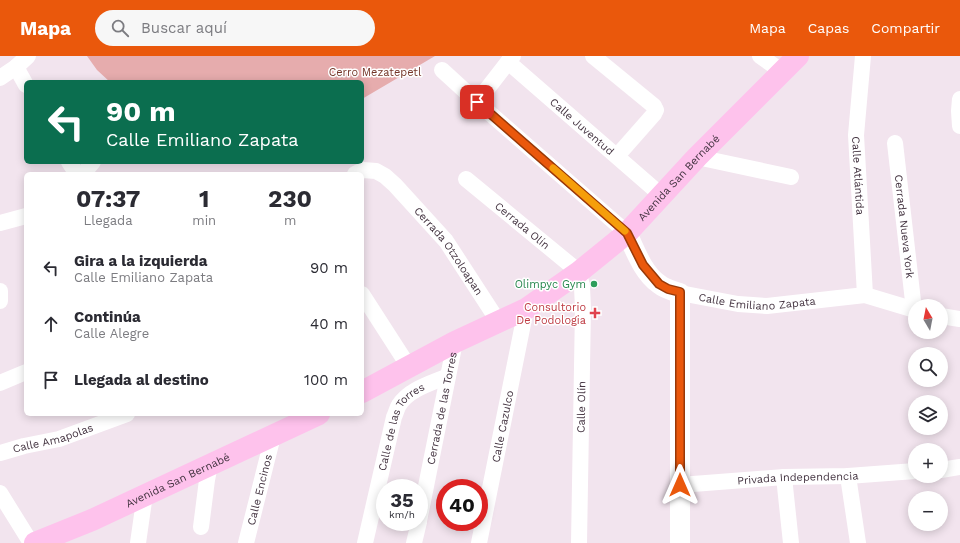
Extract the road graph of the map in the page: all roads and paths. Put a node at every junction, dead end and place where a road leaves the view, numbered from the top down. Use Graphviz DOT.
graph roads {
  1 [pos="28,56"];
  2 [pos="593,56"];
  3 [pos="760,56"];
  4 [pos="798,56"];
  5 [pos="863,56"];
  6 [pos="511,59"];
  7 [pos="16,67"];
  8 [pos="442,70"];
  9 [pos="783,72"];
  10 [pos="0,78"];
  11 [pos="24,81"];
  12 [pos="960,99"];
  13 [pos="477,102"];
  14 [pos="960,126"];
  15 [pos="895,143"];
  16 [pos="617,156"];
  17 [pos="697,158"];
  18 [pos="358,172"];
  19 [pos="792,176"];
  20 [pos="466,179"];
  21 [pos="662,195"];
  22 [pos="24,217"];
  23 [pos="0,223"];
  24 [pos="627,233"];
  25 [pos="579,272"];
  26 [pos="0,291"];
  27 [pos="680,292"];
  28 [pos="865,295"];
  29 [pos="364,297"];
  30 [pos="913,299"];
  31 [pos="0,302"];
  32 [pos="908,308"];
  33 [pos="526,309"];
  34 [pos="948,317"];
  35 [pos="960,319"];
  36 [pos="498,321"];
  37 [pos="455,342"];
  38 [pos="409,367"];
  39 [pos="24,373"];
  40 [pos="448,376"];
  41 [pos="0,383"];
  42 [pos="364,391"];
  43 [pos="122,416"];
  44 [pos="315,416"];
  45 [pos="273,436"];
  46 [pos="0,454"];
  47 [pos="210,465"];
  48 [pos="960,467"];
  49 [pos="948,469"];
  50 [pos="908,472"];
  51 [pos="848,476"];
  52 [pos="784,477"];
  53 [pos="427,479"];
  54 [pos="680,485"];
  55 [pos="0,492"];
  56 [pos="145,494"];
  57 [pos="201,527"];
  58 [pos="417,531"];
  59 [pos="30,543"];
  60 [pos="35,543"];
  61 [pos="138,543"];
  62 [pos="246,543"];
  63 [pos="365,543"];
  64 [pos="414,543"];
  65 [pos="479,543"];
  66 [pos="579,543"];
  67 [pos="680,543"];
  68 [pos="791,543"];
  69 [pos="858,543"];
  1 -- 7 [label="street"];
  2 -- 16 [label="street"];
  3 -- 9 [label="street"];
  4 -- 9 [label="main road, Avenida San Bernabé"];
  5 -- 28 [label="street, Calle Atlántida"];
  6 -- 13 [label="street"];
  6 -- 16 [label="street, Calle Juventud"];
  7 -- 10 [label="street"];
  7 -- 11 [label="street"];
  8 -- 13 [label="street"];
  9 -- 17 [label="main road, Avenida San Bernabé"];
  12 -- 14 [label="street"];
  13 -- 24 [label="street"];
  15 -- 30 [label="street, Cerrada Nueva York"];
  16 -- 21 [label="street, Calle Juventud"];
  17 -- 19 [label="street"];
  17 -- 21 [label="main road, Avenida San Bernabé"];
  18 -- 36 [label="street, Cerrada Otzoloapan"];
  20 -- 25 [label="street, Cerrada Olín"];
  21 -- 24 [label="main road, Avenida San Bernabé"];
  22 -- 23 [label="street"];
  24 -- 25 [label="main road, Avenida San Bernabé"];
  24 -- 27 [label="street, Calle Emiliano Zapata"];
  25 -- 33 [label="main road, Avenida San Bernabé"];
  25 -- 66 [label="street, Calle Olín"];
  26 -- 31 [label="street"];
  27 -- 28 [label="street, Calle Emiliano Zapata"];
  27 -- 54 [label="street"];
  28 -- 32 [label="street, Calle Emiliano Zapata"];
  29 -- 38 [label="street"];
  33 -- 36 [label="main road, Avenida San Bernabé"];
  33 -- 65 [label="street, Calle Cazulco"];
  34 -- 35 [label="street"];
  36 -- 37 [label="main road, Avenida San Bernabé"];
  37 -- 38 [label="main road, Avenida San Bernabé"];
  37 -- 40 [label="street, Cerrada de las Torres"];
  38 -- 42 [label="main road, Avenida San Bernabé"];
  39 -- 41 [label="street"];
  40 -- 53 [label="street, Cerrada de las Torres"];
  40 -- 63 [label="street, Calle de las Torres"];
  43 -- 46 [label="street, Calle Amapolas"];
  44 -- 45 [label="main road, Avenida San Bernabé"];
  45 -- 47 [label="main road, Avenida San Bernabé"];
  45 -- 62 [label="street, Calle Encinos"];
  47 -- 56 [label="main road, Avenida San Bernabé"];
  47 -- 57 [label="street"];
  48 -- 49 [label="street"];
  50 -- 51 [label="street, Privada Independencia"];
  51 -- 52 [label="street, Privada Independencia"];
  51 -- 69 [label="street"];
  52 -- 54 [label="street, Privada Independencia"];
  52 -- 68 [label="street"];
  54 -- 67 [label="street"];
  55 -- 59 [label="street"];
  56 -- 60 [label="main road, Avenida San Bernabé"];
  56 -- 61 [label="street"];
  58 -- 64 [label="street, Cerrada de las Torres"];
}
